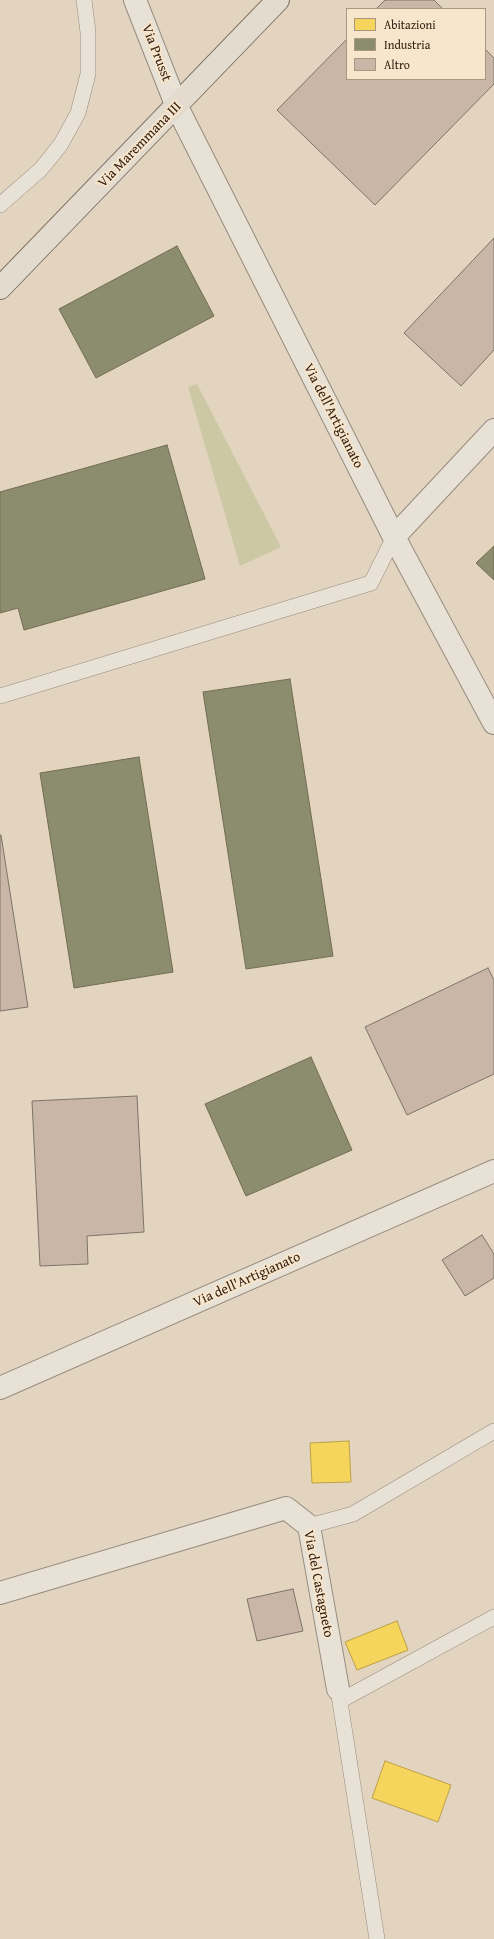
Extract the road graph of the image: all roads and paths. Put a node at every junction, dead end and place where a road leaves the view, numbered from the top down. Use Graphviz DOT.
graph roads {
  1 [pos="84,0"];
  2 [pos="135,0"];
  3 [pos="278,0"];
  4 [pos="177,107"];
  5 [pos="0,204"];
  6 [pos="0,288"];
  7 [pos="494,430"];
  8 [pos="394,537"];
  9 [pos="0,696"];
  10 [pos="494,722"];
  11 [pos="494,1171"];
  12 [pos="0,1388"];
  13 [pos="494,1431"];
  14 [pos="309,1526"];
  15 [pos="0,1594"];
  16 [pos="494,1617"];
  17 [pos="339,1695"];
  18 [pos="377,1939"];
  1 -- 5 [label="lane"];
  2 -- 4 [label="street, Via Prusst"];
  3 -- 4 [label="main road, Via Maremmana III"];
  4 -- 6 [label="main road, Via Maremmana III"];
  4 -- 8 [label="street, Via dell'Artigianato"];
  7 -- 8 [label="street"];
  8 -- 9 [label="lane"];
  8 -- 10 [label="street, Via dell'Artigianato"];
  11 -- 12 [label="street, Via dell'Artigianato"];
  13 -- 14 [label="lane"];
  14 -- 15 [label="street, Via del Castagneto"];
  14 -- 17 [label="street, Via del Castagneto"];
  16 -- 17 [label="lane"];
  17 -- 18 [label="lane, Via del Castagneto"];
}
